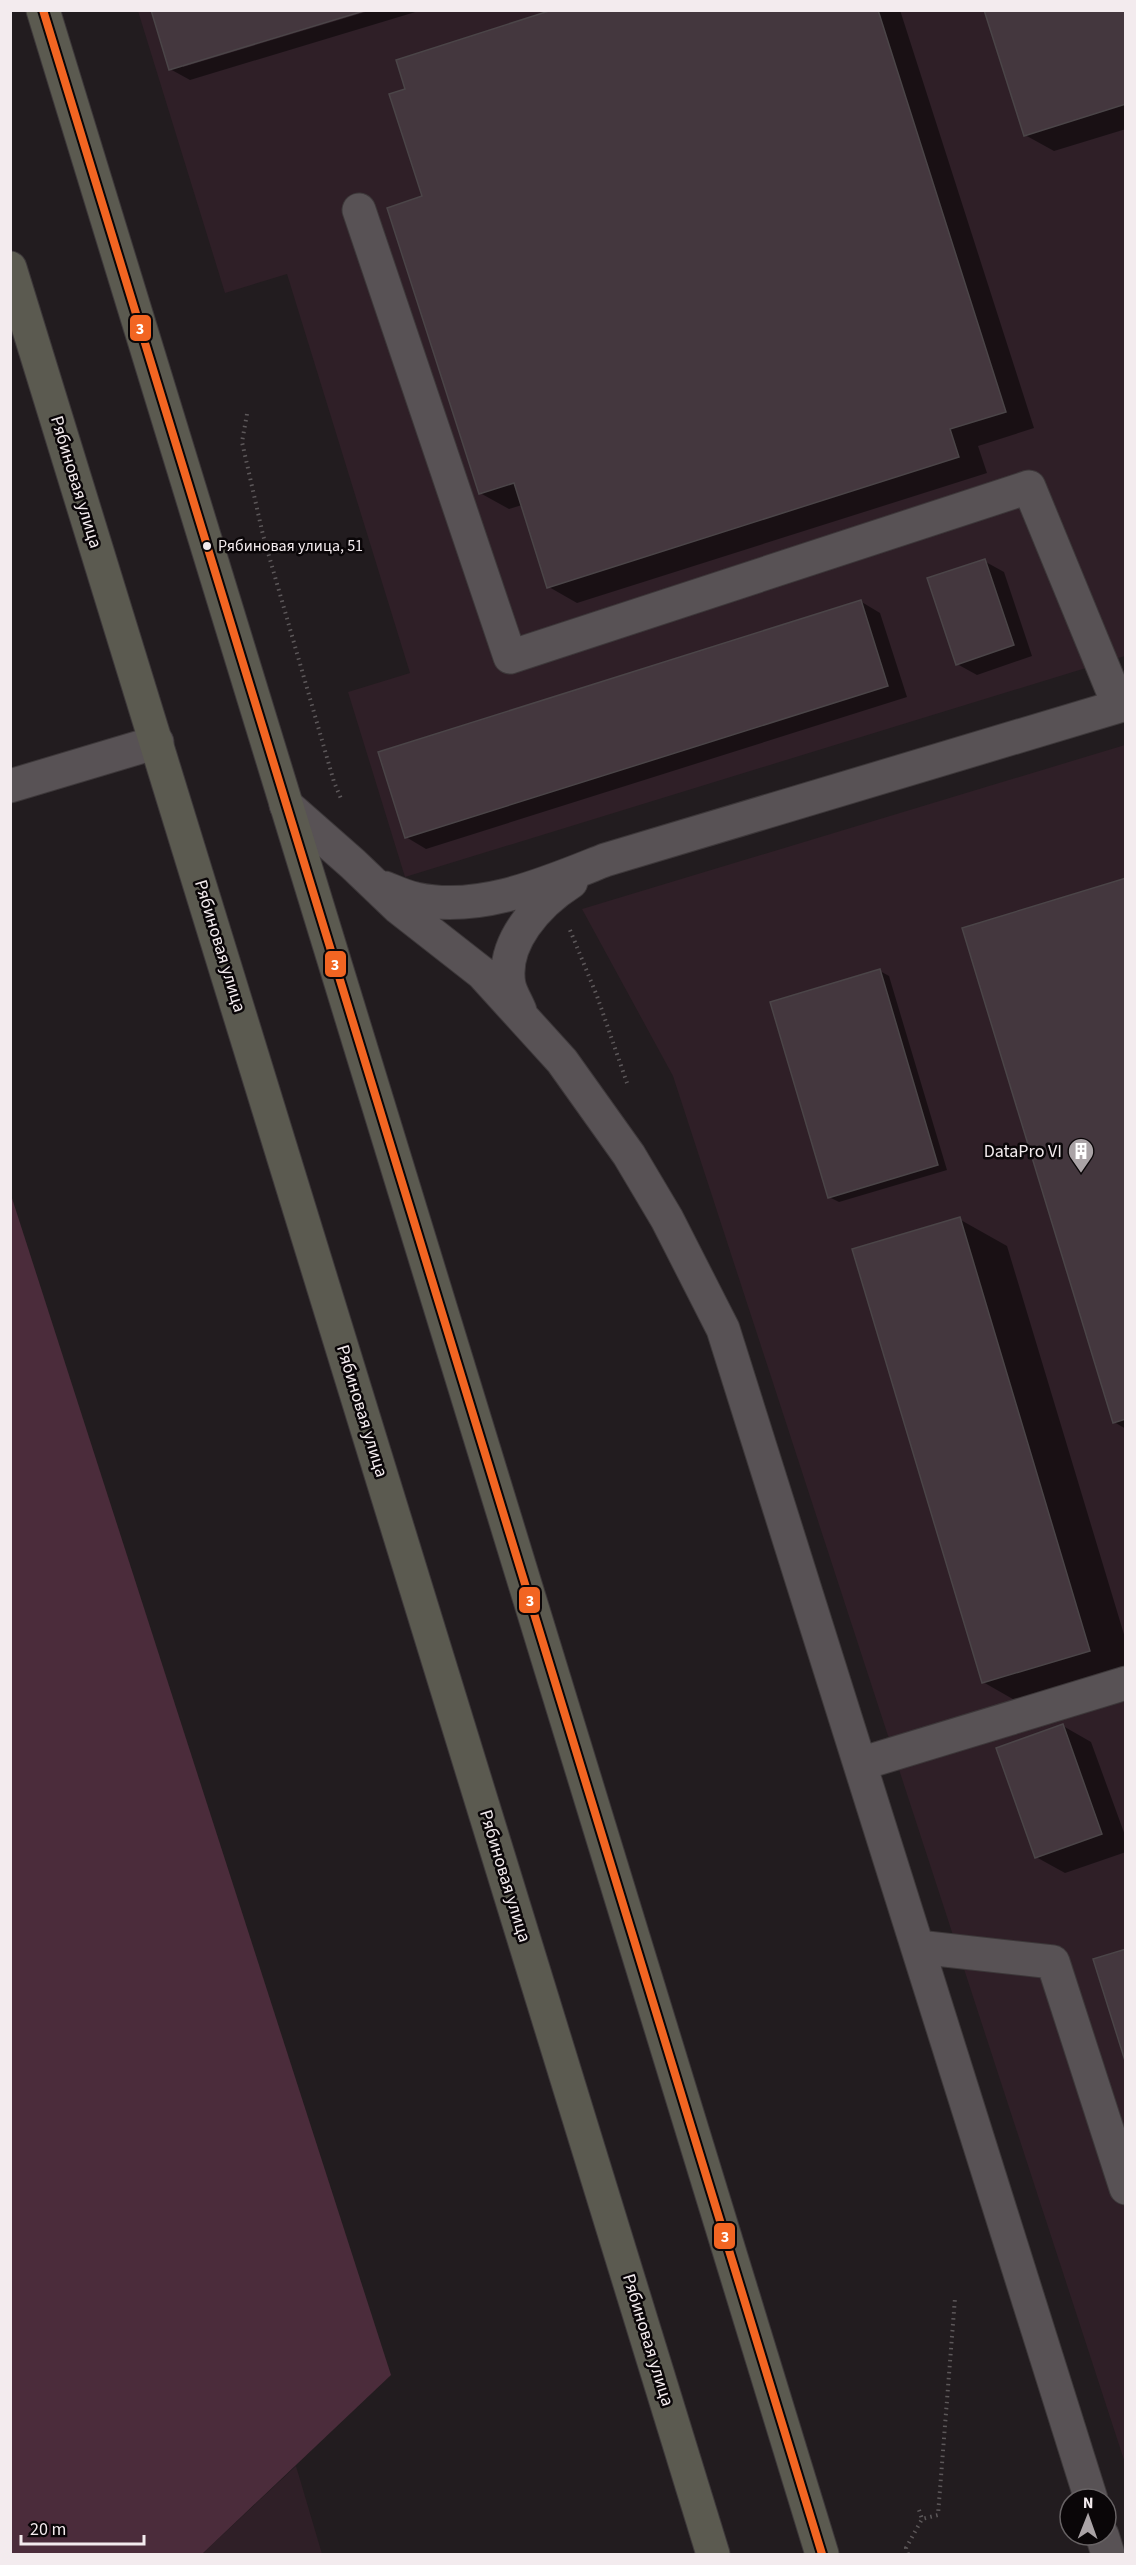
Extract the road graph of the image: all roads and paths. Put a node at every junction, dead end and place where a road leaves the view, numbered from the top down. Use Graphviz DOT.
graph roads {
  1 [pos="43,10"];
  2 [pos="359,210"];
  3 [pos="10,268"];
  4 [pos="17,318"];
  5 [pos="1122,705"];
  6 [pos="157,742"];
  7 [pos="10,786"];
  8 [pos="286,805"];
  9 [pos="605,860"];
  10 [pos="370,883"];
  11 [pos="523,1018"];
  12 [pos="1125,1683"];
  13 [pos="860,1764"];
  14 [pos="918,1947"];
  15 [pos="1125,2188"];
  16 [pos="955,2298"];
  17 [pos="1087,2487"];
  18 [pos="919,2510"];
  19 [pos="922,2518"];
  20 [pos="713,2554"];
  21 [pos="822,2554"];
  22 [pos="908,2554"];
  1 -- 8 [label="main road"];
  2 -- 5 [label="street"];
  3 -- 4 [label="main road, Рябиновая улица"];
  4 -- 6 [label="main road, Рябиновая улица"];
  5 -- 9 [label="street"];
  6 -- 7 [label="street"];
  6 -- 20 [label="main road, Рябиновая улица"];
  8 -- 10 [label="street"];
  8 -- 21 [label="main road"];
  9 -- 10 [label="street"];
  9 -- 11 [label="street"];
  10 -- 11 [label="street"];
  11 -- 13 [label="street"];
  12 -- 13 [label="street"];
  13 -- 14 [label="street"];
  14 -- 15 [label="street"];
  14 -- 17 [label="street"];
  16 -- 19 [label="path"];
  18 -- 19 [label="path"];
  19 -- 22 [label="path"];
}
